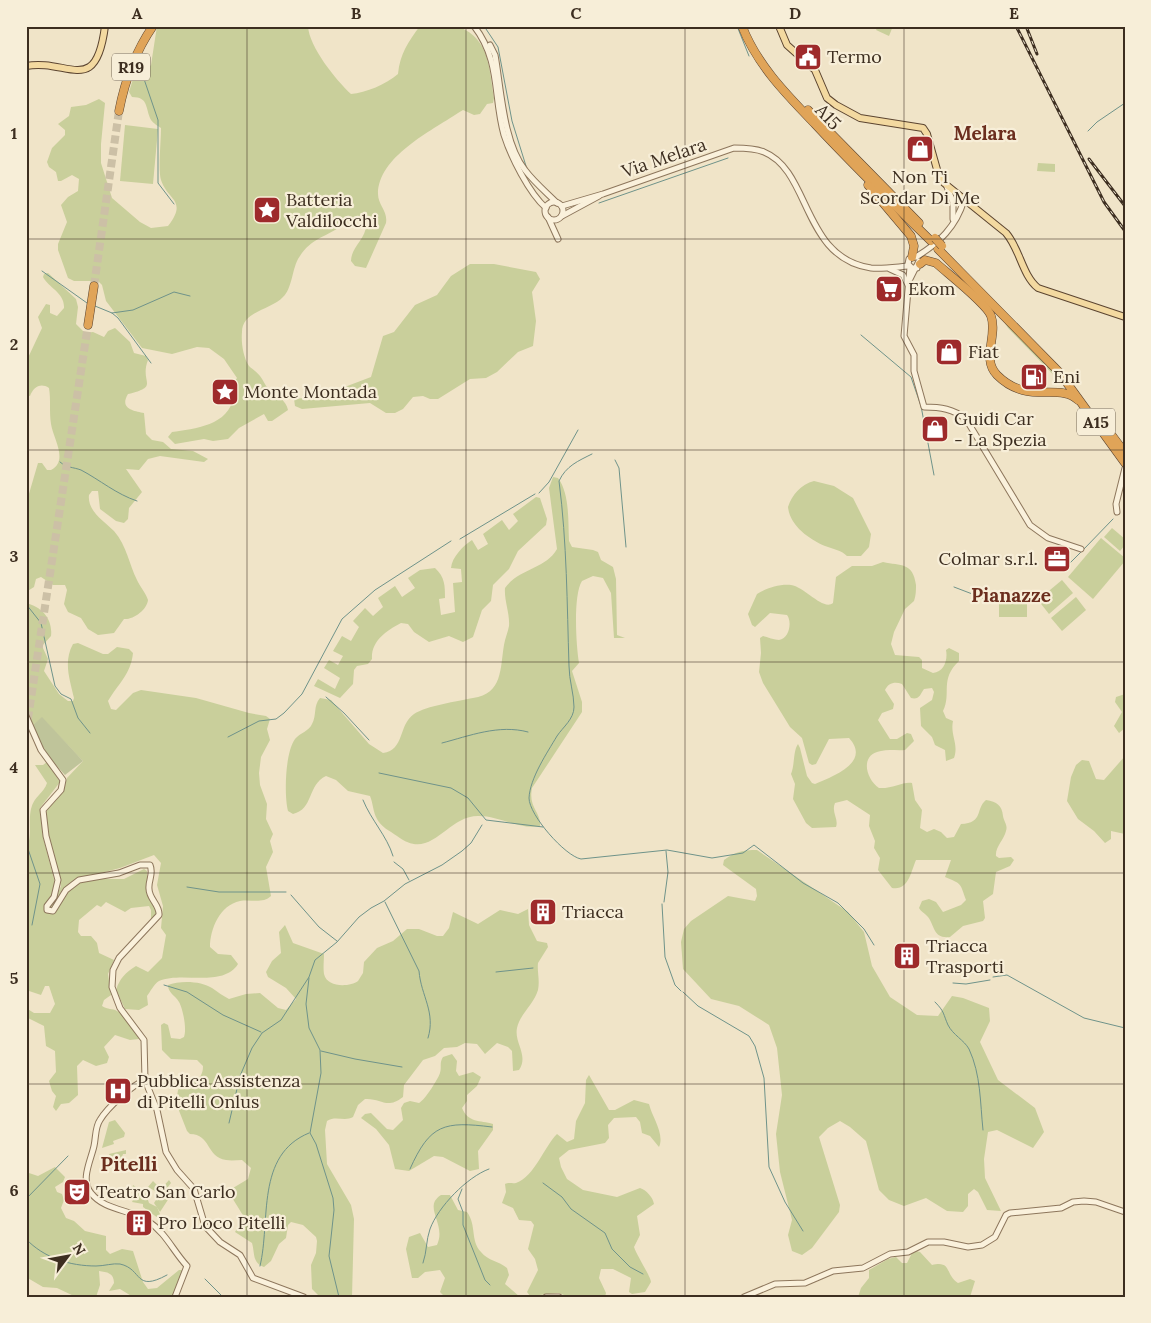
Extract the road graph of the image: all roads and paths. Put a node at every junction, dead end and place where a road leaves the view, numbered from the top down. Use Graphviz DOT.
graph roads {
  1 [pos="105,26"];
  2 [pos="153,26"];
  3 [pos="474,26"];
  4 [pos="478,26"];
  5 [pos="742,26"];
  6 [pos="748,26"];
  7 [pos="778,26"];
  8 [pos="26,66"];
  9 [pos="778,80"];
  10 [pos="791,96"];
  11 [pos="119,110"];
  12 [pos="846,158"];
  13 [pos="947,187"];
  14 [pos="603,194"];
  15 [pos="964,200"];
  16 [pos="559,205"];
  17 [pos="546,208"];
  18 [pos="975,208"];
  19 [pos="957,210"];
  20 [pos="562,216"];
  21 [pos="548,217"];
  22 [pos="558,239"];
  23 [pos="933,240"];
  24 [pos="940,247"];
  25 [pos="915,261"];
  26 [pos="909,266"];
  27 [pos="887,268"];
  28 [pos="965,276"];
  29 [pos="909,282"];
  30 [pos="94,286"];
  31 [pos="1125,317"];
  32 [pos="998,318"];
  33 [pos="88,325"];
  34 [pos="1069,380"];
  35 [pos="1098,424"];
  36 [pos="1125,453"];
  37 [pos="1125,463"];
  38 [pos="1125,468"];
  39 [pos="1117,512"];
  40 [pos="1081,549"];
  41 [pos="26,716"];
  42 [pos="145,1080"];
  43 [pos="1125,1212"];
  44 [pos="176,1297"];
  45 [pos="304,1297"];
  46 [pos="546,1297"];
  47 [pos="559,1297"];
  48 [pos="744,1297"];
  1 -- 8 [label="main road"];
  2 -- 11 [label="highway, R19"];
  3 -- 17 [label="street"];
  4 -- 16 [label="street"];
  5 -- 9 [label="highway, A15"];
  6 -- 9 [label="highway, A15"];
  7 -- 13 [label="main road"];
  9 -- 10 [label="highway, A15"];
  10 -- 12 [label="highway, A15"];
  10 -- 23 [label="highway, A15"];
  12 -- 23 [label="highway, A15"];
  12 -- 25 [label="highway"];
  13 -- 15 [label="main road"];
  13 -- 19 [label="street"];
  14 -- 16 [label="street"];
  14 -- 20 [label="street"];
  14 -- 27 [label="street, Via Melara"];
  15 -- 18 [label="main road"];
  15 -- 19 [label="street"];
  16 -- 17 [label="street"];
  16 -- 20 [label="street"];
  17 -- 21 [label="street"];
  18 -- 19 [label="street"];
  18 -- 31 [label="main road"];
  19 -- 25 [label="street"];
  20 -- 21 [label="street"];
  21 -- 22 [label="street"];
  23 -- 24 [label="highway, A15"];
  24 -- 28 [label="highway, A15"];
  24 -- 34 [label="highway, A15"];
  25 -- 26 [label="street"];
  25 -- 27 [label="street"];
  25 -- 29 [label="street"];
  25 -- 35 [label="highway"];
  26 -- 27 [label="street"];
  26 -- 29 [label="street"];
  27 -- 29 [label="street"];
  28 -- 32 [label="highway"];
  28 -- 34 [label="highway, A15"];
  29 -- 40 [label="street"];
  30 -- 33 [label="highway"];
  34 -- 35 [label="highway, A15 / A15"];
  34 -- 36 [label="highway, A15 / A15"];
  35 -- 37 [label="highway, A15 / A15"];
  38 -- 39 [label="street"];
  41 -- 42 [label="street"];
  42 -- 44 [label="street"];
  42 -- 45 [label="street"];
  43 -- 48 [label="street"];
  46 -- 47 [label="street"];
}
